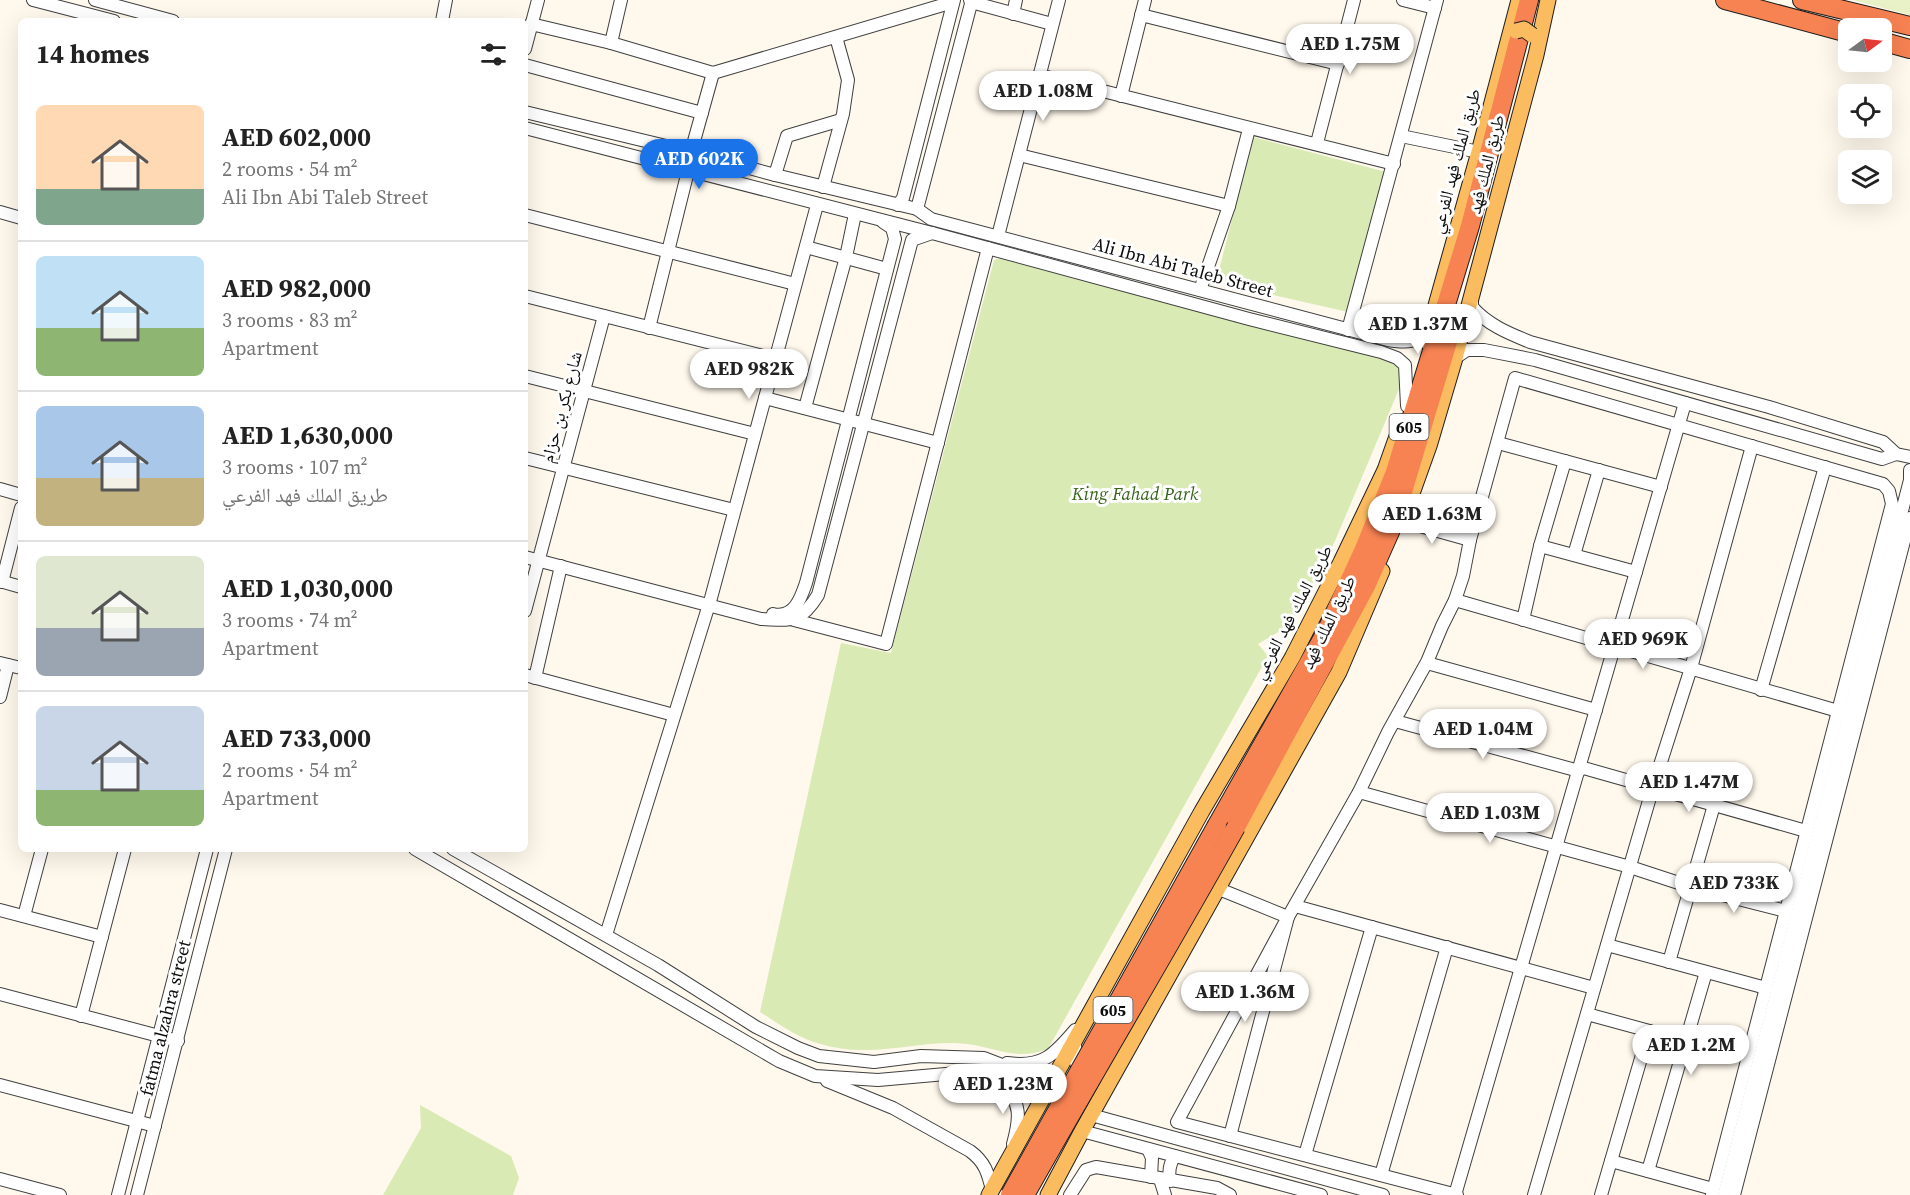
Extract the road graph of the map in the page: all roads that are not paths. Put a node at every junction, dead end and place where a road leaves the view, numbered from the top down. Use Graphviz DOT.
graph roads {
  1 [pos="33,0"];
  2 [pos="95,0"];
  3 [pos="446,0"];
  4 [pos="538,0"];
  5 [pos="621,0"];
  6 [pos="1016,0"];
  7 [pos="1059,0"];
  8 [pos="1145,0"];
  9 [pos="1354,0"];
  10 [pos="1403,0"];
  11 [pos="1519,0"];
  12 [pos="1529,0"];
  13 [pos="1537,0"];
  14 [pos="1548,0"];
  15 [pos="1725,0"];
  16 [pos="1802,0"];
  17 [pos="954,1"];
  18 [pos="971,1"];
  19 [pos="1436,4"];
  20 [pos="1013,14"];
  21 [pos="1141,15"];
  22 [pos="102,18"];
  23 [pos="162,18"];
  24 [pos="443,18"];
  25 [pos="531,24"];
  26 [pos="1052,24"];
  27 [pos="1910,26"];
  28 [pos="1838,30"];
  29 [pos="528,36"];
  30 [pos="836,37"];
  31 [pos="611,44"];
  32 [pos="1892,44"];
  33 [pos="1506,46"];
  34 [pos="1910,49"];
  35 [pos="1536,55"];
  36 [pos="1338,64"];
  37 [pos="528,66"];
  38 [pos="713,73"];
  39 [pos="1039,75"];
  40 [pos="1121,96"];
  41 [pos="528,113"];
  42 [pos="702,113"];
  43 [pos="841,120"];
  44 [pos="528,129"];
  45 [pos="1249,129"];
  46 [pos="1401,136"];
  47 [pos="1317,143"];
  48 [pos="691,152"];
  49 [pos="1479,152"];
  50 [pos="1019,155"];
  51 [pos="1394,164"];
  52 [pos="688,171"];
  53 [pos="775,175"];
  54 [pos="823,187"];
  55 [pos="817,205"];
  56 [pos="898,205"];
  57 [pos="1228,206"];
  58 [pos="917,209"];
  59 [pos="0,212"];
  60 [pos="855,214"];
  61 [pos="528,215"];
  62 [pos="18,217"];
  63 [pos="882,221"];
  64 [pos="932,233"];
  65 [pos="998,236"];
  66 [pos="806,247"];
  67 [pos="988,248"];
  68 [pos="669,252"];
  69 [pos="846,257"];
  70 [pos="887,270"];
  71 [pos="795,284"];
  72 [pos="1200,290"];
  73 [pos="1472,290"];
  74 [pos="528,297"];
  75 [pos="604,316"];
  76 [pos="1432,318"];
  77 [pos="649,328"];
  78 [pos="1348,330"];
  79 [pos="1390,340"];
  80 [pos="1387,354"];
  81 [pos="1455,358"];
  82 [pos="775,359"];
  83 [pos="528,377"];
  84 [pos="584,390"];
  85 [pos="765,398"];
  86 [pos="1685,403"];
  87 [pos="1407,406"];
  88 [pos="805,408"];
  89 [pos="849,420"];
  90 [pos="863,424"];
  91 [pos="1679,426"];
  92 [pos="1422,433"];
  93 [pos="755,434"];
  94 [pos="938,443"];
  95 [pos="1498,443"];
  96 [pos="1752,447"];
  97 [pos="1896,454"];
  98 [pos="1910,458"];
  99 [pos="528,459"];
  100 [pos="1565,461"];
  101 [pos="1825,467"];
  102 [pos="563,468"];
  103 [pos="1385,470"];
  104 [pos="1599,470"];
  105 [pos="1910,470"];
  106 [pos="1661,487"];
  107 [pos="0,489"];
  108 [pos="18,494"];
  109 [pos="734,510"];
  110 [pos="1910,518"];
  111 [pos="18,519"];
  112 [pos="1401,522"];
  113 [pos="1470,540"];
  114 [pos="1540,546"];
  115 [pos="528,551"];
  116 [pos="1574,555"];
  117 [pos="528,557"];
  118 [pos="540,557"];
  119 [pos="561,567"];
  120 [pos="1636,572"];
  121 [pos="1,582"];
  122 [pos="18,586"];
  123 [pos="528,600"];
  124 [pos="1455,600"];
  125 [pos="709,601"];
  126 [pos="794,620"];
  127 [pos="1523,620"];
  128 [pos="1325,634"];
  129 [pos="1615,647"];
  130 [pos="1427,663"];
  131 [pos="10,665"];
  132 [pos="1691,668"];
  133 [pos="530,676"];
  134 [pos="1317,679"];
  135 [pos="1761,690"];
  136 [pos="0,697"];
  137 [pos="1596,710"];
  138 [pos="1838,711"];
  139 [pos="674,715"];
  140 [pos="1395,721"];
  141 [pos="1579,769"];
  142 [pos="1653,787"];
  143 [pos="1359,792"];
  144 [pos="1714,805"];
  145 [pos="1806,831"];
  146 [pos="1557,847"];
  147 [pos="41,852"];
  148 [pos="124,852"];
  149 [pos="206,852"];
  150 [pos="225,852"];
  151 [pos="420,852"];
  152 [pos="460,852"];
  153 [pos="1630,867"];
  154 [pos="1690,887"];
  155 [pos="1219,889"];
  156 [pos="1294,906"];
  157 [pos="0,910"];
  158 [pos="1786,911"];
  159 [pos="24,916"];
  160 [pos="1288,917"];
  161 [pos="1371,927"];
  162 [pos="606,935"];
  163 [pos="102,937"];
  164 [pos="1607,945"];
  165 [pos="1447,948"];
  166 [pos="1669,962"];
  167 [pos="1521,968"];
  168 [pos="1706,972"];
  169 [pos="1594,988"];
  170 [pos="1766,988"];
  171 [pos="0,994"];
  172 [pos="1095,1006"];
  173 [pos="1587,1014"];
  174 [pos="81,1016"];
  175 [pos="1649,1031"];
  176 [pos="159,1037"];
  177 [pos="178,1041"];
  178 [pos="1686,1041"];
  179 [pos="1075,1043"];
  180 [pos="984,1058"];
  181 [pos="1114,1075"];
  182 [pos="815,1076"];
  183 [pos="976,1076"];
  184 [pos="0,1085"];
  185 [pos="1050,1087"];
  186 [pos="1041,1101"];
  187 [pos="1091,1116"];
  188 [pos="137,1121"];
  189 [pos="155,1126"];
  190 [pos="1082,1131"];
  191 [pos="1230,1136"];
  192 [pos="1148,1149"];
  193 [pos="1305,1155"];
  194 [pos="1174,1156"];
  195 [pos="1611,1161"];
  196 [pos="1007,1162"];
  197 [pos="1648,1171"];
  198 [pos="1381,1175"];
  199 [pos="0,1179"];
  200 [pos="1160,1179"];
  201 [pos="40,1192"];
  202 [pos="990,1192"];
  203 [pos="1716,1193"];
  204 [pos="60,1195"];
  205 [pos="118,1195"];
  206 [pos="137,1195"];
  207 [pos="1010,1195"];
  208 [pos="1025,1195"];
  209 [pos="1048,1195"];
  210 [pos="1070,1195"];
  211 [pos="1165,1195"];
  212 [pos="1230,1195"];
  213 [pos="1321,1195"];
  214 [pos="1383,1195"];
  215 [pos="1456,1195"];
  216 [pos="1534,1195"];
  217 [pos="1601,1195"];
  218 [pos="1734,1195"];
  1 -- 22 [label="street"];
  2 -- 23 [label="street"];
  3 -- 24 [label="street"];
  4 -- 25 [label="street"];
  5 -- 31 [label="street"];
  6 -- 20 [label="street"];
  7 -- 26 [label="street"];
  8 -- 21 [label="street"];
  9 -- 36 [label="street"];
  10 -- 19 [label="street"];
  11 -- 33 [label="main road, طريق الملك فهد الفرعي"];
  12 -- 128 [label="highway, طريق الملك فهد / 605"];
  13 -- 92 [label="highway, طريق الملك فهد / 605"];
  14 -- 35 [label="main road"];
  15 -- 28 [label="highway"];
  16 -- 27 [label="highway"];
  17 -- 30 [label="street"];
  17 -- 56 [label="street"];
  18 -- 20 [label="street"];
  18 -- 58 [label="street"];
  19 -- 46 [label="street"];
  20 -- 26 [label="street"];
  21 -- 36 [label="street"];
  21 -- 40 [label="street"];
  25 -- 29 [label="street"];
  25 -- 31 [label="street"];
  26 -- 39 [label="street"];
  30 -- 38 [label="street"];
  30 -- 43 [label="street"];
  31 -- 38 [label="street"];
  32 -- 34 [label="highway"];
  33 -- 35 [label="main road, bridge"];
  33 -- 49 [label="main road, طريق الملك فهد الفرعي"];
  35 -- 73 [label="main road"];
  36 -- 47 [label="street"];
  37 -- 42 [label="street"];
  38 -- 42 [label="street"];
  39 -- 40 [label="street"];
  39 -- 50 [label="street"];
  40 -- 45 [label="street"];
  41 -- 48 [label="street"];
  42 -- 48 [label="street"];
  43 -- 53 [label="street"];
  43 -- 54 [label="street"];
  44 -- 52 [label="street, Ali Ibn Abi Taleb Street"];
  45 -- 47 [label="street"];
  45 -- 57 [label="street"];
  46 -- 49 [label="street"];
  46 -- 51 [label="street"];
  47 -- 51 [label="street"];
  48 -- 53 [label="street"];
  49 -- 76 [label="main road, طريق الملك فهد الفرعي"];
  50 -- 57 [label="street"];
  50 -- 65 [label="street"];
  51 -- 78 [label="street"];
  52 -- 55 [label="street, Ali Ibn Abi Taleb Street"];
  52 -- 68 [label="street"];
  53 -- 54 [label="street"];
  54 -- 56 [label="street"];
  55 -- 60 [label="street, Ali Ibn Abi Taleb Street"];
  55 -- 66 [label="street"];
  56 -- 58 [label="street, Ali Ibn Abi Taleb Street"];
  57 -- 72 [label="street"];
  58 -- 65 [label="street, Ali Ibn Abi Taleb Street"];
  59 -- 62 [label="street"];
  60 -- 63 [label="street, Ali Ibn Abi Taleb Street"];
  60 -- 69 [label="street"];
  61 -- 68 [label="street"];
  63 -- 64 [label="street, Ali Ibn Abi Taleb Street"];
  63 -- 70 [label="street"];
  64 -- 67 [label="street, Ali Ibn Abi Taleb Street"];
  64 -- 90 [label="street"];
  65 -- 72 [label="street, Ali Ibn Abi Taleb Street"];
  66 -- 69 [label="street"];
  66 -- 71 [label="street"];
  67 -- 80 [label="street, Ali Ibn Abi Taleb Street"];
  67 -- 94 [label="street"];
  68 -- 71 [label="street"];
  68 -- 77 [label="street"];
  69 -- 70 [label="street"];
  69 -- 88 [label="street"];
  70 -- 89 [label="street"];
  71 -- 82 [label="street"];
  72 -- 78 [label="street, Ali Ibn Abi Taleb Street"];
  73 -- 81 [label="main road"];
  73 -- 97 [label="street"];
  74 -- 75 [label="street"];
  75 -- 77 [label="street"];
  75 -- 84 [label="street, شارع بكر بن حزام"];
  76 -- 79 [label="street, Ali Ibn Abi Taleb Street"];
  76 -- 87 [label="main road, طريق الملك فهد الفرعي"];
  77 -- 82 [label="street"];
  78 -- 79 [label="street, Ali Ibn Abi Taleb Street"];
  79 -- 80 [label="street"];
  80 -- 87 [label="street"];
  81 -- 86 [label="street"];
  81 -- 112 [label="main road"];
  82 -- 85 [label="street"];
  83 -- 84 [label="street"];
  84 -- 93 [label="street"];
  84 -- 102 [label="street, شارع بكر بن حزام"];
  85 -- 88 [label="street"];
  85 -- 93 [label="street"];
  86 -- 91 [label="street"];
  86 -- 97 [label="street"];
  87 -- 103 [label="main road, طريق الملك فهد الفرعي"];
  88 -- 89 [label="street"];
  89 -- 90 [label="street"];
  89 -- 125 [label="street"];
  90 -- 94 [label="street"];
  90 -- 126 [label="street"];
  91 -- 95 [label="street"];
  91 -- 96 [label="street"];
  91 -- 106 [label="street"];
  92 -- 112 [label="highway"];
  92 -- 134 [label="highway, طريق الملك فهد / 605"];
  93 -- 109 [label="street"];
  94 -- 126 [label="street"];
  95 -- 100 [label="street"];
  95 -- 113 [label="street"];
  96 -- 101 [label="street"];
  96 -- 132 [label="street"];
  97 -- 98 [label="street"];
  99 -- 102 [label="street"];
  100 -- 104 [label="street"];
  100 -- 114 [label="street"];
  101 -- 135 [label="street"];
  101 -- 138 [label="street"];
  102 -- 109 [label="street"];
  102 -- 118 [label="street, شارع بكر بن حزام"];
  103 -- 128 [label="highway"];
  103 -- 172 [label="main road, طريق الملك فهد الفرعي"];
  104 -- 106 [label="street"];
  104 -- 116 [label="street"];
  105 -- 203 [label="street"];
  106 -- 120 [label="street"];
  107 -- 108 [label="street"];
  109 -- 125 [label="street"];
  110 -- 218 [label="street"];
  111 -- 121 [label="street"];
  112 -- 113 [label="street"];
  112 -- 134 [label="highway"];
  112 -- 155 [label="main road"];
  113 -- 124 [label="street"];
  114 -- 116 [label="street"];
  114 -- 127 [label="street"];
  115 -- 118 [label="street"];
  116 -- 120 [label="street"];
  117 -- 118 [label="street"];
  118 -- 119 [label="street"];
  118 -- 123 [label="street, شارع بكر بن حزام"];
  118 -- 125 [label="street"];
  119 -- 125 [label="street"];
  119 -- 133 [label="street"];
  120 -- 129 [label="street"];
  121 -- 122 [label="street"];
  124 -- 127 [label="street"];
  124 -- 130 [label="street"];
  125 -- 126 [label="street"];
  125 -- 139 [label="street"];
  127 -- 129 [label="street"];
  128 -- 207 [label="highway, طريق الملك فهد / 605, bridge"];
  129 -- 132 [label="street"];
  129 -- 137 [label="street"];
  130 -- 137 [label="street"];
  130 -- 140 [label="street"];
  131 -- 136 [label="street"];
  132 -- 135 [label="street"];
  132 -- 142 [label="street"];
  133 -- 139 [label="street"];
  134 -- 208 [label="highway, طريق الملك فهد / 605, bridge"];
  135 -- 138 [label="street"];
  137 -- 141 [label="street"];
  138 -- 145 [label="street"];
  139 -- 162 [label="street"];
  140 -- 141 [label="street"];
  140 -- 143 [label="street"];
  141 -- 142 [label="street"];
  141 -- 146 [label="street"];
  142 -- 144 [label="street"];
  142 -- 153 [label="street"];
  143 -- 146 [label="street"];
  143 -- 156 [label="street"];
  144 -- 145 [label="street"];
  144 -- 154 [label="street"];
  145 -- 158 [label="street"];
  146 -- 153 [label="street"];
  146 -- 167 [label="street"];
  147 -- 159 [label="street"];
  148 -- 163 [label="street"];
  149 -- 176 [label="street"];
  150 -- 177 [label="street, fatma alzahra street"];
  151 -- 182 [label="street"];
  152 -- 162 [label="street"];
  153 -- 154 [label="street"];
  153 -- 164 [label="street"];
  154 -- 158 [label="street"];
  154 -- 166 [label="street"];
  155 -- 160 [label="street"];
  155 -- 181 [label="main road"];
  156 -- 160 [label="street"];
  156 -- 161 [label="street"];
  157 -- 159 [label="street"];
  158 -- 170 [label="street"];
  159 -- 163 [label="street"];
  160 -- 191 [label="street"];
  160 -- 191 [label="street"];
  161 -- 165 [label="street"];
  161 -- 193 [label="street"];
  162 -- 180 [label="street"];
  163 -- 174 [label="street"];
  164 -- 166 [label="street"];
  164 -- 169 [label="street"];
  165 -- 167 [label="street"];
  165 -- 198 [label="street"];
  166 -- 168 [label="street"];
  167 -- 169 [label="street"];
  167 -- 215 [label="street"];
  168 -- 170 [label="street"];
  168 -- 178 [label="street"];
  169 -- 173 [label="street"];
  170 -- 203 [label="street"];
  171 -- 174 [label="street"];
  172 -- 179 [label="main road, طريق الملك فهد الفرعي"];
  172 -- 180 [label="street"];
  173 -- 175 [label="street"];
  173 -- 216 [label="street"];
  174 -- 176 [label="street"];
  175 -- 178 [label="street"];
  175 -- 195 [label="street"];
  176 -- 177 [label="street"];
  176 -- 188 [label="street"];
  177 -- 189 [label="street, fatma alzahra street"];
  178 -- 197 [label="street"];
  179 -- 181 [label="street"];
  179 -- 185 [label="main road, طريق الملك فهد الفرعي"];
  180 -- 185 [label="street"];
  181 -- 187 [label="main road"];
  182 -- 183 [label="street"];
  182 -- 202 [label="street"];
  183 -- 186 [label="street"];
  183 -- 196 [label="street"];
  184 -- 188 [label="street"];
  185 -- 186 [label="main road, طريق الملك فهد الفرعي"];
  185 -- 187 [label="main road"];
  186 -- 190 [label="main road"];
  186 -- 196 [label="main road, طريق الملك فهد الفرعي"];
  187 -- 190 [label="main road"];
  187 -- 214 [label="street"];
  188 -- 189 [label="street"];
  188 -- 205 [label="street"];
  189 -- 206 [label="street, fatma alzahra street"];
  190 -- 192 [label="street"];
  190 -- 209 [label="main road"];
  191 -- 193 [label="street"];
  192 -- 194 [label="street"];
  192 -- 200 [label="street"];
  193 -- 198 [label="street"];
  194 -- 200 [label="street"];
  194 -- 213 [label="street"];
  195 -- 197 [label="street"];
  195 -- 217 [label="street"];
  196 -- 202 [label="main road, طريق الملك فهد الفرعي"];
  197 -- 203 [label="street"];
  198 -- 215 [label="street"];
  199 -- 201 [label="street"];
  200 -- 210 [label="street"];
  200 -- 211 [label="street"];
  200 -- 212 [label="street"];
  201 -- 204 [label="street"];
}
